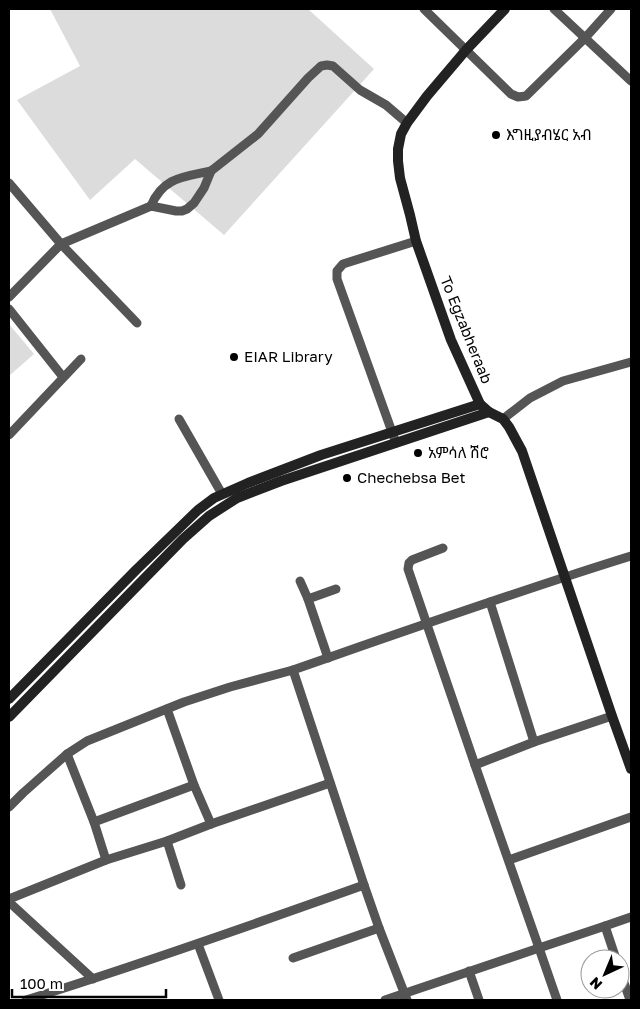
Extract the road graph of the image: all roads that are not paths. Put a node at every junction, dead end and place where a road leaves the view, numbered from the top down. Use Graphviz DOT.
graph roads {
  1 [pos="424,9"];
  2 [pos="505,9"];
  3 [pos="554,9"];
  4 [pos="611,9"];
  5 [pos="585,38"];
  6 [pos="466,50"];
  7 [pos="631,81"];
  8 [pos="407,123"];
  9 [pos="212,171"];
  10 [pos="9,183"];
  11 [pos="151,206"];
  12 [pos="416,241"];
  13 [pos="61,244"];
  14 [pos="9,297"];
  15 [pos="9,309"];
  16 [pos="137,323"];
  17 [pos="81,360"];
  18 [pos="631,362"];
  19 [pos="64,377"];
  20 [pos="480,404"];
  21 [pos="490,412"];
  22 [pos="179,419"];
  23 [pos="503,420"];
  24 [pos="391,432"];
  25 [pos="9,435"];
  26 [pos="396,443"];
  27 [pos="222,494"];
  28 [pos="443,548"];
  29 [pos="631,556"];
  30 [pos="565,576"];
  31 [pos="300,581"];
  32 [pos="336,589"];
  33 [pos="308,599"];
  34 [pos="490,602"];
  35 [pos="94,613"];
  36 [pos="102,622"];
  37 [pos="426,623"];
  38 [pos="328,658"];
  39 [pos="293,670"];
  40 [pos="9,699"];
  41 [pos="167,709"];
  42 [pos="9,716"];
  43 [pos="612,716"];
  44 [pos="534,742"];
  45 [pos="67,754"];
  46 [pos="475,766"];
  47 [pos="631,769"];
  48 [pos="330,783"];
  49 [pos="194,785"];
  50 [pos="9,807"];
  51 [pos="631,817"];
  52 [pos="94,822"];
  53 [pos="210,824"];
  54 [pos="167,841"];
  55 [pos="106,860"];
  56 [pos="509,860"];
  57 [pos="181,885"];
  58 [pos="364,885"];
  59 [pos="9,901"];
  60 [pos="631,917"];
  61 [pos="605,926"];
  62 [pos="379,928"];
  63 [pos="198,944"];
  64 [pos="540,948"];
  65 [pos="613,949"];
  66 [pos="293,958"];
  67 [pos="469,971"];
  68 [pos="93,979"];
  69 [pos="406,997"];
  70 [pos="26,1000"];
  71 [pos="219,1000"];
  72 [pos="385,1000"];
  73 [pos="478,1000"];
  74 [pos="557,1000"];
  1 -- 6 [label="street"];
  2 -- 6 [label="main road, To Egzabheraab"];
  3 -- 5 [label="street"];
  4 -- 5 [label="street"];
  5 -- 6 [label="street"];
  5 -- 7 [label="street"];
  6 -- 8 [label="main road, To Egzabheraab"];
  8 -- 9 [label="street"];
  8 -- 12 [label="main road, To Egzabheraab"];
  9 -- 11 [label="street"];
  9 -- 11 [label="street"];
  10 -- 13 [label="street"];
  11 -- 13 [label="street"];
  12 -- 20 [label="main road, To Egzabheraab"];
  12 -- 24 [label="street"];
  13 -- 14 [label="street"];
  13 -- 16 [label="street"];
  15 -- 19 [label="street"];
  17 -- 19 [label="street"];
  18 -- 23 [label="street"];
  19 -- 25 [label="street"];
  20 -- 21 [label="main road, To Egzabheraab"];
  20 -- 24 [label="main road"];
  21 -- 23 [label="main road, To Egzabheraab"];
  21 -- 26 [label="main road"];
  22 -- 27 [label="street"];
  23 -- 30 [label="main road, To Egzabheraab"];
  24 -- 26 [label="street"];
  24 -- 27 [label="main road"];
  26 -- 36 [label="main road"];
  27 -- 35 [label="main road"];
  28 -- 37 [label="street"];
  29 -- 30 [label="street"];
  30 -- 34 [label="street"];
  30 -- 43 [label="main road, To Egzabheraab"];
  31 -- 33 [label="street"];
  32 -- 33 [label="street"];
  33 -- 38 [label="street"];
  34 -- 37 [label="street"];
  34 -- 44 [label="street"];
  35 -- 36 [label="main road"];
  35 -- 40 [label="main road"];
  36 -- 42 [label="main road"];
  37 -- 38 [label="street"];
  37 -- 46 [label="street"];
  38 -- 39 [label="street"];
  39 -- 41 [label="street"];
  39 -- 48 [label="street"];
  41 -- 45 [label="street"];
  41 -- 49 [label="street"];
  43 -- 44 [label="street"];
  43 -- 47 [label="main road, To Egzabheraab"];
  44 -- 46 [label="street"];
  45 -- 50 [label="street"];
  45 -- 52 [label="street"];
  46 -- 56 [label="street"];
  48 -- 53 [label="street"];
  48 -- 58 [label="street"];
  49 -- 52 [label="street"];
  49 -- 53 [label="street"];
  51 -- 56 [label="street"];
  52 -- 55 [label="street"];
  53 -- 54 [label="street"];
  54 -- 55 [label="street"];
  54 -- 57 [label="street"];
  55 -- 59 [label="street"];
  56 -- 64 [label="street"];
  58 -- 62 [label="street"];
  58 -- 63 [label="street"];
  59 -- 68 [label="street"];
  60 -- 61 [label="street"];
  61 -- 64 [label="street"];
  61 -- 65 [label="street"];
  62 -- 66 [label="street"];
  62 -- 69 [label="street"];
  63 -- 68 [label="street"];
  63 -- 71 [label="street"];
  64 -- 67 [label="street"];
  64 -- 74 [label="street"];
  67 -- 69 [label="street"];
  67 -- 73 [label="street"];
  68 -- 70 [label="street"];
  69 -- 72 [label="street"];
}
